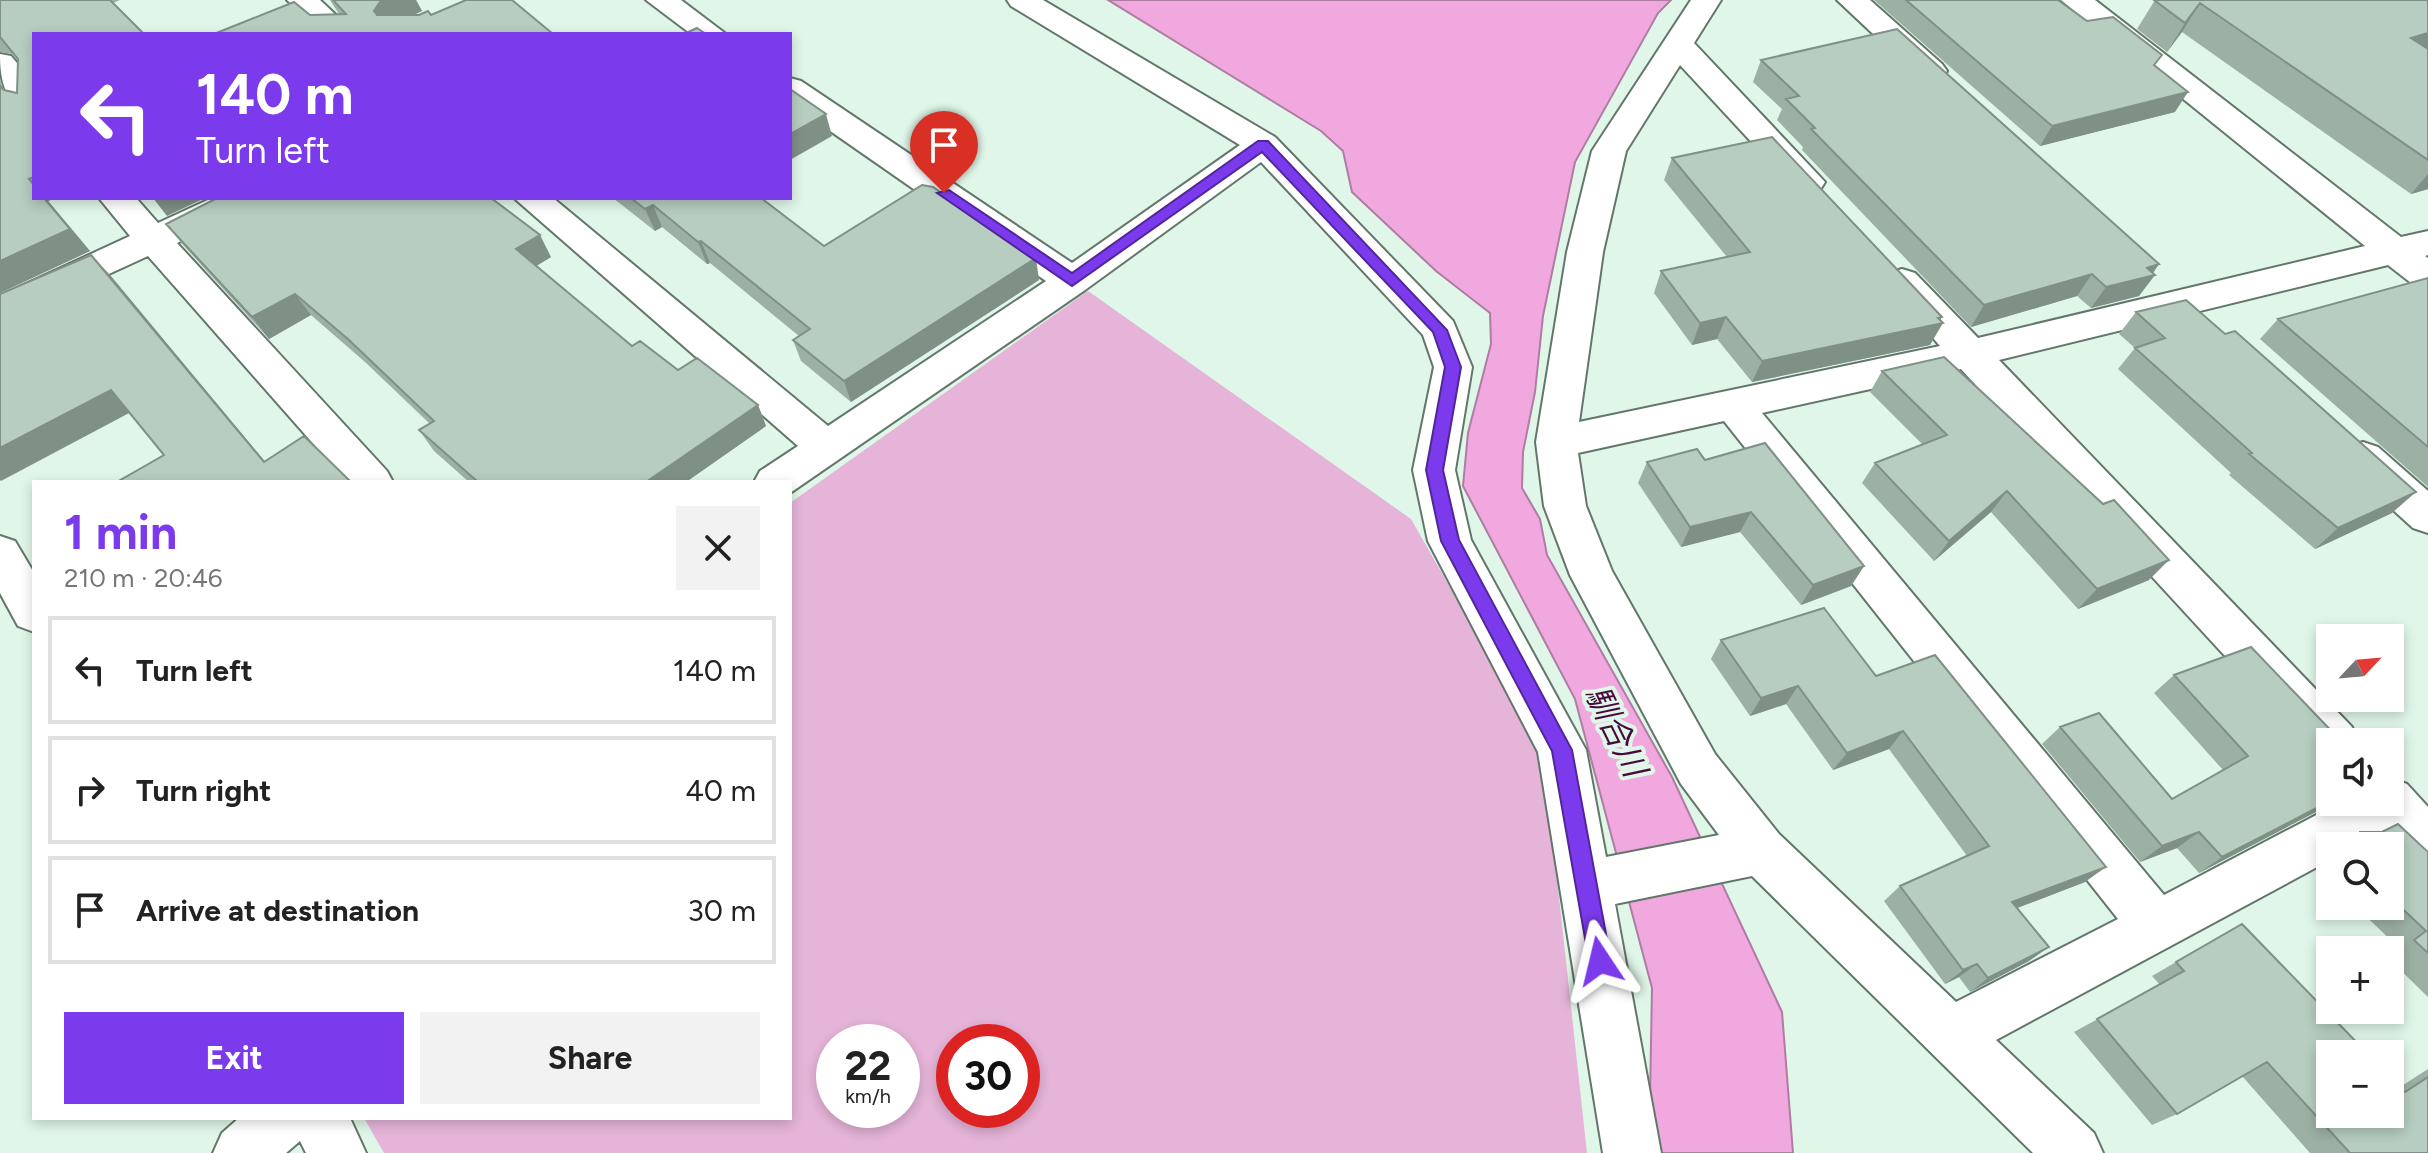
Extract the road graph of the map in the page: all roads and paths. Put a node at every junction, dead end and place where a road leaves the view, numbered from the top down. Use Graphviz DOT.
graph roads {
  1 [pos="302,0"];
  2 [pos="661,0"];
  3 [pos="1022,0"];
  4 [pos="1706,0"];
  5 [pos="1852,0"];
  6 [pos="2076,0"];
  7 [pos="339,32"];
  8 [pos="708,32"];
  9 [pos="1678,44"];
  10 [pos="0,63"];
  11 [pos="792,89"];
  12 [pos="1956,93"];
  13 [pos="32,101"];
  14 [pos="1263,144"];
  15 [pos="118,200"];
  16 [pos="238,200"];
  17 [pos="533,200"];
  18 [pos="1829,205"];
  19 [pos="152,240"];
  20 [pos="2411,247"];
  21 [pos="1872,251"];
  22 [pos="2428,277"];
  23 [pos="1072,281"];
  24 [pos="2176,291"];
  25 [pos="0,311"];
  26 [pos="2222,332"];
  27 [pos="1969,354"];
  28 [pos="1731,402"];
  29 [pos="2336,434"];
  30 [pos="1556,442"];
  31 [pos="825,446"];
  32 [pos="370,480"];
  33 [pos="778,480"];
  34 [pos="2428,516"];
  35 [pos="0,553"];
  36 [pos="32,609"];
  37 [pos="2322,728"];
  38 [pos="2405,816"];
  39 [pos="1761,851"];
  40 [pos="1588,885"];
  41 [pos="2157,927"];
  42 [pos="1953,1033"];
  43 [pos="281,1120"];
  44 [pos="320,1120"];
  45 [pos="242,1153"];
  46 [pos="337,1153"];
  47 [pos="1632,1153"];
  48 [pos="2074,1153"];
  1 -- 7 [label="street"];
  2 -- 8 [label="street"];
  3 -- 14 [label="street"];
  4 -- 9 [label="street"];
  5 -- 12 [label="street"];
  6 -- 20 [label="street"];
  9 -- 18 [label="street"];
  9 -- 30 [label="street"];
  10 -- 13 [label="street"];
  11 -- 23 [label="street"];
  14 -- 23 [label="street"];
  14 -- 40 [label="street"];
  15 -- 19 [label="street"];
  16 -- 19 [label="street"];
  17 -- 31 [label="street"];
  19 -- 25 [label="street"];
  19 -- 32 [label="street"];
  20 -- 22 [label="street"];
  20 -- 24 [label="street"];
  21 -- 27 [label="street"];
  23 -- 31 [label="street"];
  24 -- 26 [label="street"];
  24 -- 27 [label="street"];
  27 -- 28 [label="street"];
  27 -- 37 [label="street"];
  28 -- 30 [label="street"];
  28 -- 41 [label="street"];
  29 -- 34 [label="street"];
  30 -- 39 [label="street"];
  31 -- 33 [label="street"];
  35 -- 36 [label="street"];
  38 -- 41 [label="street"];
  39 -- 40 [label="street"];
  39 -- 42 [label="street"];
  40 -- 47 [label="street"];
  41 -- 42 [label="street"];
  42 -- 48 [label="street"];
  43 -- 45 [label="street"];
  44 -- 46 [label="street"];
}
